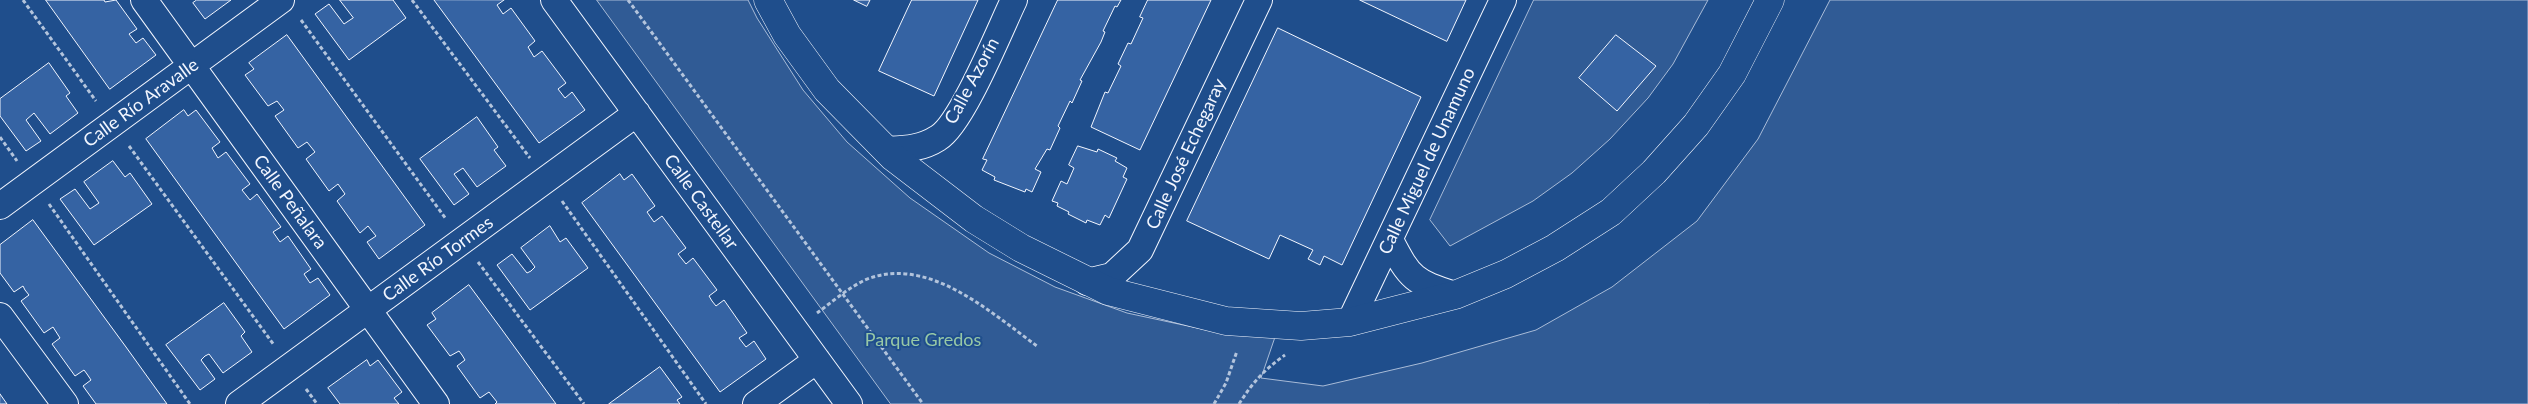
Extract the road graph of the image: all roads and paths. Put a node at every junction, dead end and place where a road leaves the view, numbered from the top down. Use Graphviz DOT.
graph roads {
  1 [pos="23,0"];
  2 [pos="144,0"];
  3 [pos="554,0"];
  4 [pos="628,0"];
  5 [pos="768,0"];
  6 [pos="1014,0"];
  7 [pos="1258,0"];
  8 [pos="1503,0"];
  9 [pos="1770,0"];
  10 [pos="290,8"];
  11 [pos="192,66"];
  12 [pos="636,113"];
  13 [pos="112,124"];
  14 [pos="0,137"];
  15 [pos="886,150"];
  16 [pos="33,182"];
  17 [pos="0,206"];
  18 [pos="1390,240"];
  19 [pos="462,241"];
  20 [pos="1087,282"];
  21 [pos="843,294"];
  22 [pos="1455,296"];
  23 [pos="368,310"];
  24 [pos="0,316"];
  25 [pos="1350,322"];
  26 [pos="1302,326"];
  27 [pos="794,329"];
  28 [pos="1036,346"];
  29 [pos="1238,348"];
  30 [pos="817,360"];
  31 [pos="290,367"];
  32 [pos="65,404"];
  33 [pos="190,404"];
  34 [pos="239,404"];
  35 [pos="317,404"];
  36 [pos="436,404"];
  37 [pos="584,404"];
  38 [pos="756,404"];
  39 [pos="849,404"];
  40 [pos="923,404"];
  41 [pos="1214,404"];
  42 [pos="1239,404"];
  1 -- 13 [label="path"];
  2 -- 11 [label="street, Calle Peñalara"];
  3 -- 12 [label="street, Calle Castellar"];
  4 -- 21 [label="path"];
  5 -- 15 [label="main road"];
  6 -- 15 [label="street, Calle Azorín"];
  7 -- 20 [label="street, Calle José Echegaray"];
  8 -- 18 [label="street, Calle Miguel de Unamuno"];
  9 -- 22 [label="main road"];
  10 -- 11 [label="street, Calle Río Aravalle"];
  10 -- 19 [label="path"];
  11 -- 13 [label="street, Calle Río Aravalle"];
  11 -- 23 [label="street, Calle Peñalara"];
  12 -- 19 [label="street, Calle Río Tormes"];
  12 -- 27 [label="street, Calle Castellar"];
  13 -- 16 [label="street, Calle Río Aravalle"];
  13 -- 31 [label="path"];
  14 -- 16 [label="path"];
  15 -- 20 [label="main road"];
  16 -- 17 [label="street, Calle Río Aravalle"];
  16 -- 33 [label="path"];
  18 -- 22 [label="street"];
  18 -- 25 [label="street, Calle Miguel de Unamuno"];
  19 -- 23 [label="street, Calle Río Tormes"];
  19 -- 37 [label="path"];
  20 -- 26 [label="main road"];
  21 -- 27 [label="path"];
  21 -- 28 [label="path"];
  21 -- 40 [label="path"];
  22 -- 25 [label="main road"];
  23 -- 31 [label="street, Calle Río Tormes"];
  23 -- 36 [label="street, Calle Peñalara"];
  24 -- 32 [label="street"];
  25 -- 26 [label="main road"];
  26 -- 42 [label="path"];
  27 -- 30 [label="street, Calle Castellar"];
  29 -- 41 [label="path"];
  30 -- 38 [label="street"];
  30 -- 39 [label="street, Calle Castellar"];
  31 -- 34 [label="street, Calle Río Tormes"];
  31 -- 35 [label="path"];
}
